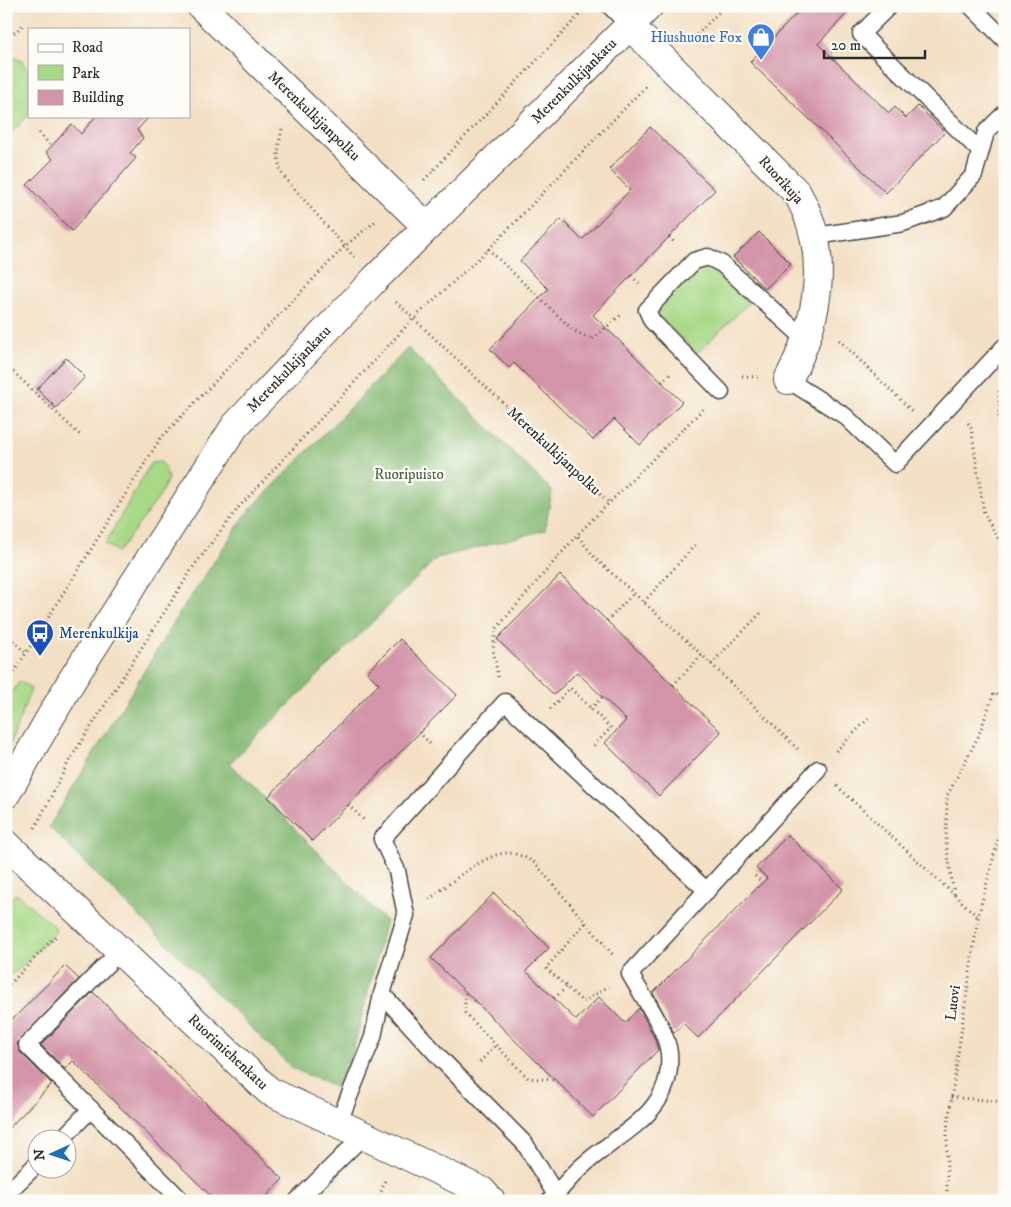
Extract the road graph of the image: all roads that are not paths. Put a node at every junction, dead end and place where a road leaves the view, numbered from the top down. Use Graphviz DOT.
graph roads {
  1 [pos="201,6"];
  2 [pos="610,6"];
  3 [pos="649,6"];
  4 [pos="889,6"];
  5 [pos="971,6"];
  6 [pos="630,26"];
  7 [pos="1005,40"];
  8 [pos="1005,113"];
  9 [pos="980,151"];
  10 [pos="427,227"];
  11 [pos="816,236"];
  12 [pos="805,339"];
  13 [pos="1005,346"];
  14 [pos="788,380"];
  15 [pos="721,392"];
  16 [pos="818,769"];
  17 [pos="6,794"];
  18 [pos="13,850"];
  19 [pos="707,891"];
  20 [pos="120,951"];
  21 [pos="382,994"];
  22 [pos="91,1109"];
  23 [pos="338,1124"];
  24 [pos="71,1130"];
  25 [pos="363,1136"];
  26 [pos="28,1173"];
  27 [pos="6,1194"];
  28 [pos="553,1198"];
  29 [pos="182,1201"];
  30 [pos="297,1201"];
  31 [pos="491,1201"];
  1 -- 10 [label="street, Merenkulkijanpolku"];
  2 -- 6 [label="lane"];
  3 -- 6 [label="street, Merenkulkijankatu"];
  4 -- 9 [label="lane"];
  5 -- 7 [label="lane"];
  6 -- 10 [label="street, Merenkulkijankatu"];
  6 -- 11 [label="street, Ruorikuja"];
  8 -- 9 [label="lane"];
  9 -- 11 [label="lane"];
  10 -- 17 [label="street, Merenkulkijankatu"];
  11 -- 12 [label="street, Ruorikuja"];
  12 -- 14 [label="street, Ruorikuja"];
  12 -- 15 [label="lane"];
  13 -- 14 [label="lane"];
  16 -- 19 [label="lane"];
  18 -- 20 [label="street, Ruorimiehenkatu"];
  19 -- 21 [label="lane"];
  19 -- 28 [label="lane"];
  20 -- 22 [label="lane"];
  20 -- 23 [label="street, Ruorimiehenkatu"];
  21 -- 23 [label="lane"];
  21 -- 28 [label="lane"];
  22 -- 24 [label="lane"];
  22 -- 29 [label="lane"];
  23 -- 25 [label="street, Ruorimiehenkatu"];
  25 -- 30 [label="lane"];
  25 -- 31 [label="street, Ruorimiehenkatu"];
  26 -- 27 [label="lane"];
}
